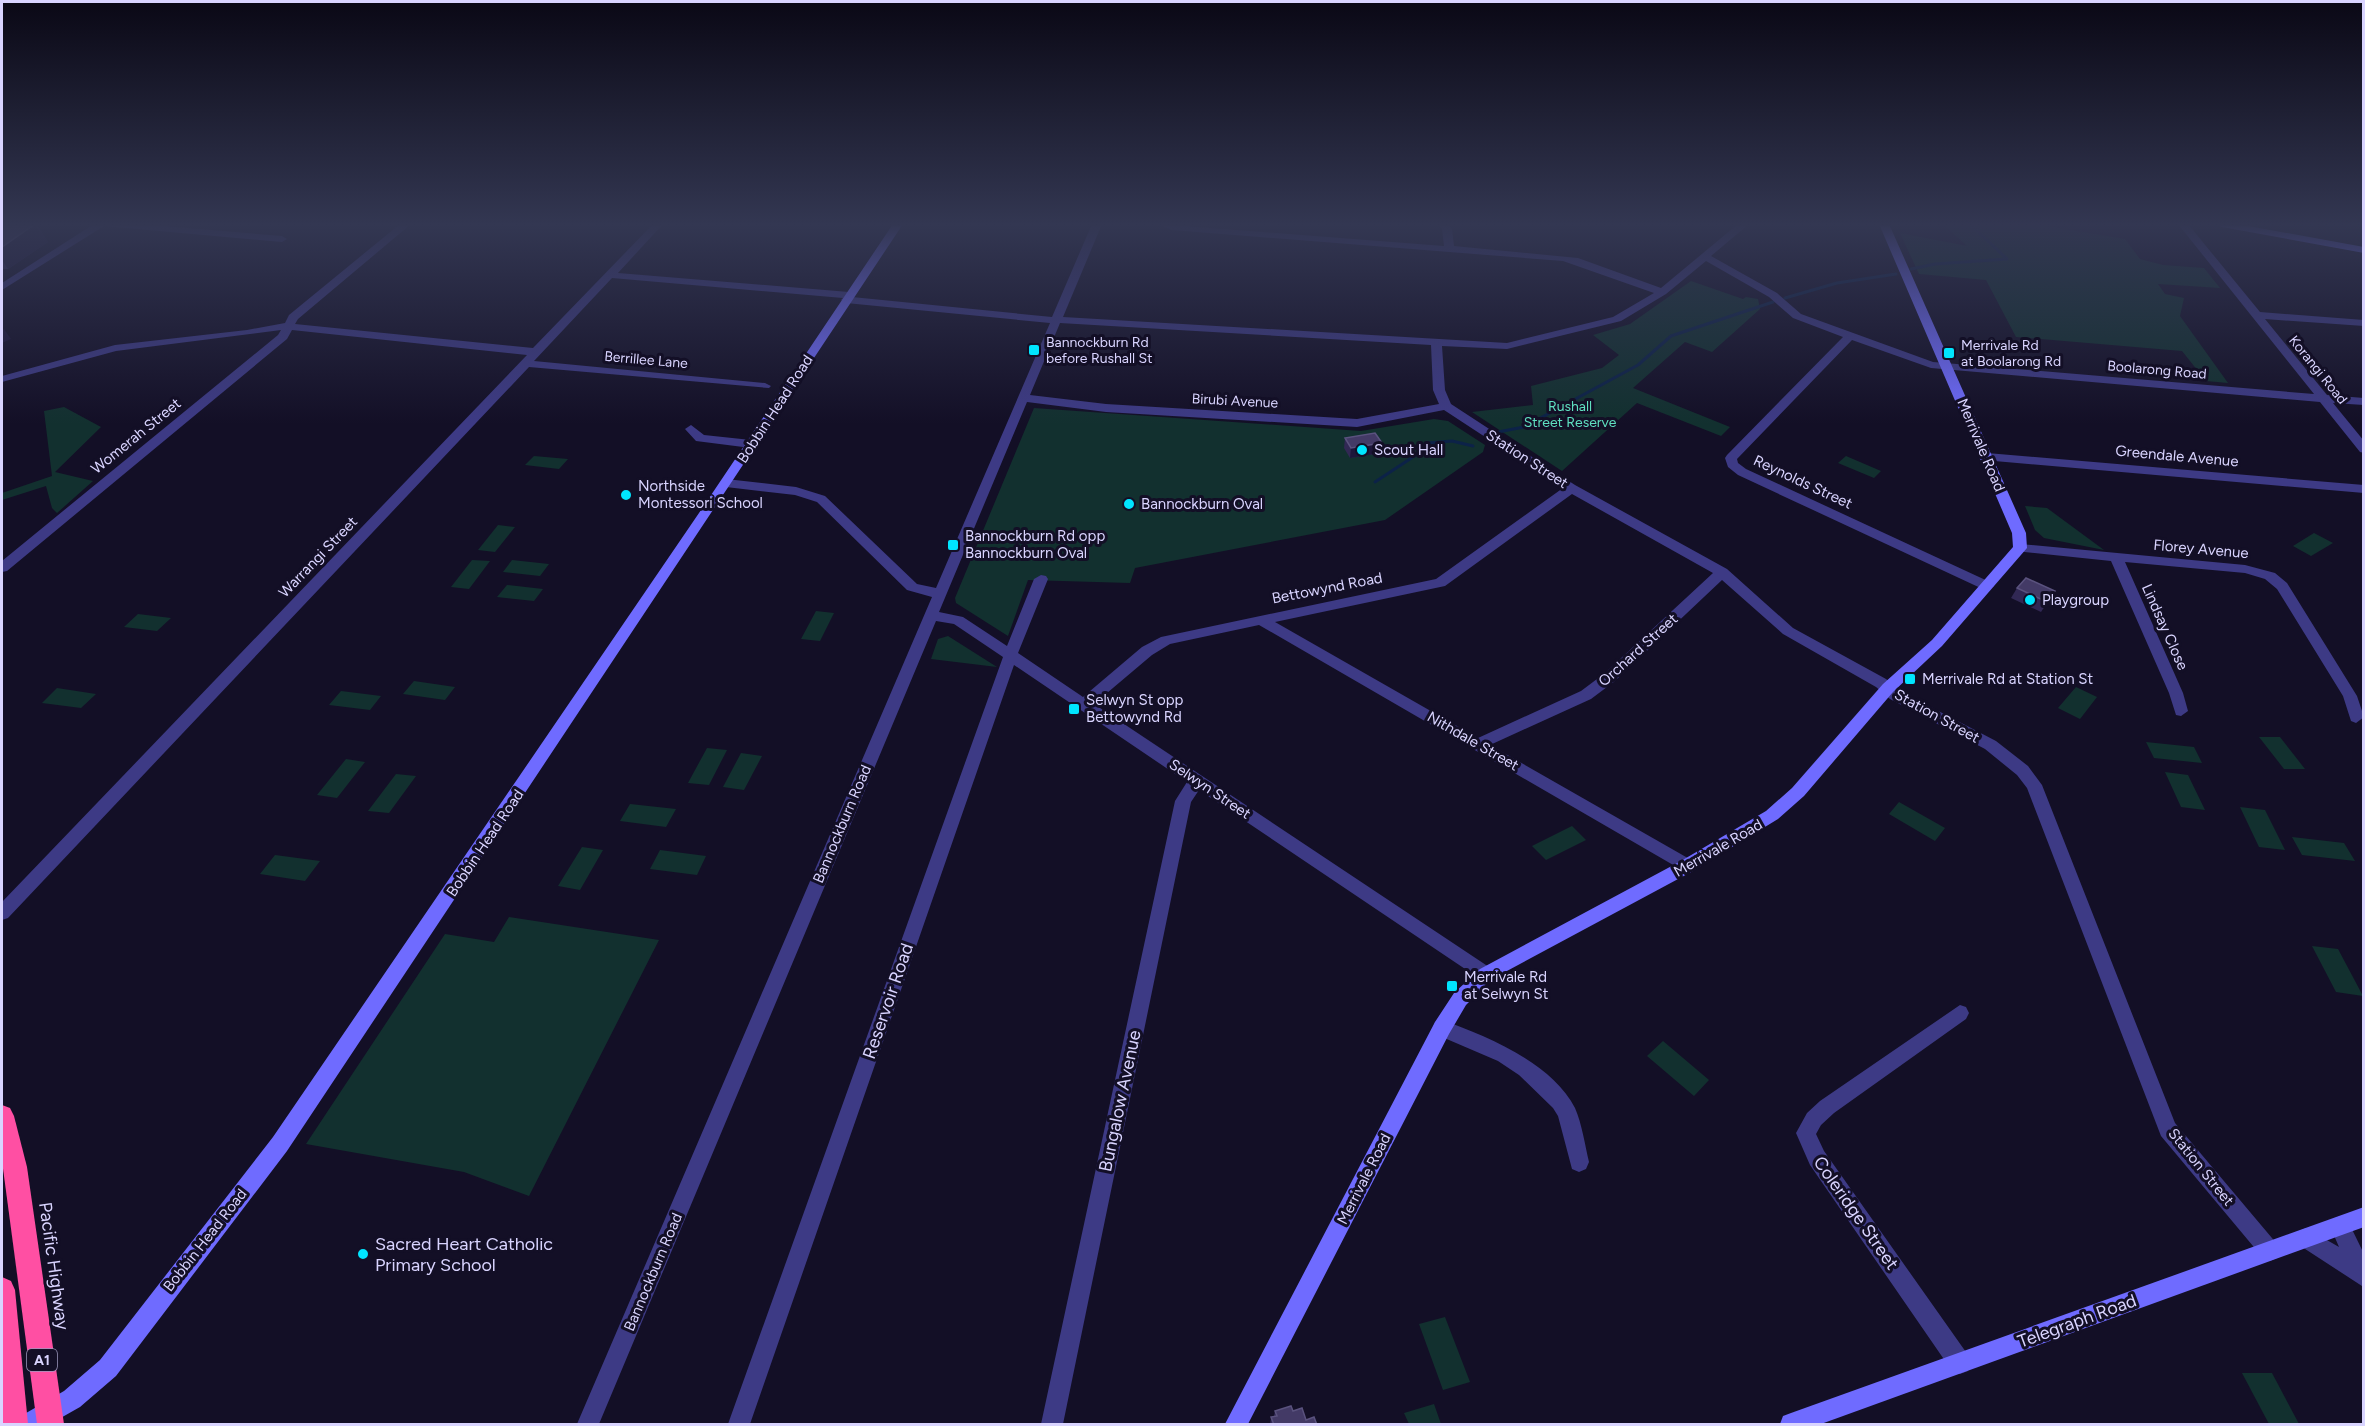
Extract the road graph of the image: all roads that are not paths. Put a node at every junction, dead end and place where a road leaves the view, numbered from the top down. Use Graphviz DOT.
graph roads {
  1 [pos="325,291"];
  2 [pos="595,291"];
  3 [pos="778,291"];
  4 [pos="852,291"];
  5 [pos="1068,291"];
  6 [pos="1658,291"];
  7 [pos="1765,291"];
  8 [pos="1914,291"];
  9 [pos="2235,291"];
  10 [pos="1662,292"];
  11 [pos="848,297"];
  12 [pos="2254,315"];
  13 [pos="1056,319"];
  14 [pos="2364,323"];
  15 [pos="286,326"];
  16 [pos="1849,337"];
  17 [pos="1436,343"];
  18 [pos="535,352"];
  19 [pos="525,363"];
  20 [pos="1948,368"];
  21 [pos="2,379"];
  22 [pos="765,386"];
  23 [pos="1022,398"];
  24 [pos="2323,399"];
  25 [pos="2364,402"];
  26 [pos="1446,406"];
  27 [pos="691,429"];
  28 [pos="751,444"];
  29 [pos="2364,449"];
  30 [pos="1987,457"];
  31 [pos="726,483"];
  32 [pos="1572,488"];
  33 [pos="2364,489"];
  34 [pos="2019,533"];
  35 [pos="2020,548"];
  36 [pos="2069,552"];
  37 [pos="2116,557"];
  38 [pos="2,568"];
  39 [pos="1722,572"];
  40 [pos="1041,579"];
  41 [pos="1987,586"];
  42 [pos="940,594"];
  43 [pos="931,615"];
  44 [pos="1258,619"];
  45 [pos="1010,656"];
  46 [pos="1888,688"];
  47 [pos="1083,705"];
  48 [pos="2181,711"];
  49 [pos="2356,717"];
  50 [pos="1479,744"];
  51 [pos="1197,780"];
  52 [pos="1687,866"];
  53 [pos="2,913"];
  54 [pos="1486,974"];
  55 [pos="1960,1013"];
  56 [pos="1443,1028"];
  57 [pos="2,1116"];
  58 [pos="1579,1162"];
  59 [pos="2364,1217"];
  60 [pos="2340,1226"];
  61 [pos="2306,1238"];
  62 [pos="2270,1251"];
  63 [pos="2363,1276"];
  64 [pos="2,1290"];
  65 [pos="1960,1363"];
  66 [pos="43,1421"];
  67 [pos="15,1425"];
  68 [pos="588,1425"];
  69 [pos="739,1425"];
  70 [pos="1052,1425"];
  71 [pos="1236,1425"];
  72 [pos="1791,1425"];
  1 -- 15 [label="street, Womerah Street"];
  2 -- 18 [label="street, Warrangi Street"];
  3 -- 11 [label="street"];
  4 -- 11 [label="street, Bobbin Head Road"];
  5 -- 13 [label="street, Bannockburn Road"];
  6 -- 10 [label="street"];
  7 -- 16 [label="street, Boolarong Road"];
  8 -- 20 [label="street, Merrivale Road"];
  9 -- 12 [label="street, Korangi Road"];
  10 -- 17 [label="street"];
  11 -- 13 [label="street"];
  11 -- 28 [label="street, Bobbin Head Road"];
  12 -- 14 [label="street"];
  12 -- 24 [label="street, Korangi Road"];
  13 -- 17 [label="street"];
  13 -- 23 [label="street, Bannockburn Road"];
  15 -- 18 [label="street"];
  15 -- 21 [label="street"];
  15 -- 38 [label="street, Womerah Street"];
  16 -- 20 [label="street, Boolarong Road"];
  16 -- 41 [label="street, Reynolds Street"];
  17 -- 26 [label="street"];
  18 -- 19 [label="street, Warrangi Street"];
  19 -- 22 [label="street, Berrillee Lane"];
  19 -- 53 [label="street, Warrangi Street"];
  20 -- 24 [label="street, Boolarong Road"];
  20 -- 30 [label="street, Merrivale Road"];
  23 -- 26 [label="street, Birubi Avenue"];
  23 -- 42 [label="street, Bannockburn Road"];
  24 -- 25 [label="street, Boolarong Road"];
  24 -- 29 [label="street, Korangi Road"];
  26 -- 32 [label="street, Station Street"];
  27 -- 28 [label="street"];
  28 -- 31 [label="street, Bobbin Head Road"];
  30 -- 33 [label="street, Greendale Avenue"];
  30 -- 34 [label="street, Merrivale Road"];
  31 -- 42 [label="street"];
  31 -- 66 [label="street, Bobbin Head Road"];
  32 -- 39 [label="street, Station Street"];
  32 -- 44 [label="street, Bettowynd Road"];
  34 -- 35 [label="street, Merrivale Road"];
  34 -- 36 [label="street, Florey Avenue"];
  35 -- 36 [label="street, Florey Avenue"];
  35 -- 41 [label="street, Merrivale Road"];
  36 -- 37 [label="street, Florey Avenue"];
  37 -- 48 [label="street, Lindsay Close"];
  37 -- 49 [label="street, Florey Avenue"];
  39 -- 46 [label="street, Station Street"];
  39 -- 50 [label="street, Orchard Street"];
  40 -- 45 [label="street, Reservoir Road"];
  41 -- 46 [label="street, Merrivale Road"];
  42 -- 43 [label="street, Bannockburn Road"];
  43 -- 45 [label="street, Selwyn Street"];
  43 -- 68 [label="street, Bannockburn Road"];
  44 -- 47 [label="street, Bettowynd Road"];
  44 -- 50 [label="street, Nithdale Street"];
  45 -- 47 [label="street, Selwyn Street"];
  45 -- 69 [label="street, Reservoir Road"];
  46 -- 52 [label="street, Merrivale Road"];
  46 -- 62 [label="street, Station Street"];
  47 -- 51 [label="street, Selwyn Street"];
  50 -- 52 [label="street, Nithdale Street"];
  51 -- 54 [label="street, Selwyn Street"];
  51 -- 70 [label="street, Bungalow Avenue"];
  52 -- 54 [label="street, Merrivale Road"];
  54 -- 56 [label="street, Merrivale Road"];
  55 -- 65 [label="street, Coleridge Street"];
  56 -- 58 [label="street"];
  56 -- 71 [label="street, Merrivale Road"];
  57 -- 66 [label="highway, Pacific Highway / A1"];
  59 -- 60 [label="street, Telegraph Road"];
  60 -- 61 [label="street, Telegraph Road"];
  60 -- 63 [label="street"];
  61 -- 62 [label="street, Telegraph Road"];
  61 -- 63 [label="street"];
  62 -- 65 [label="street, Telegraph Road"];
  64 -- 67 [label="highway, A1"];
  65 -- 72 [label="street, Telegraph Road"];
}
